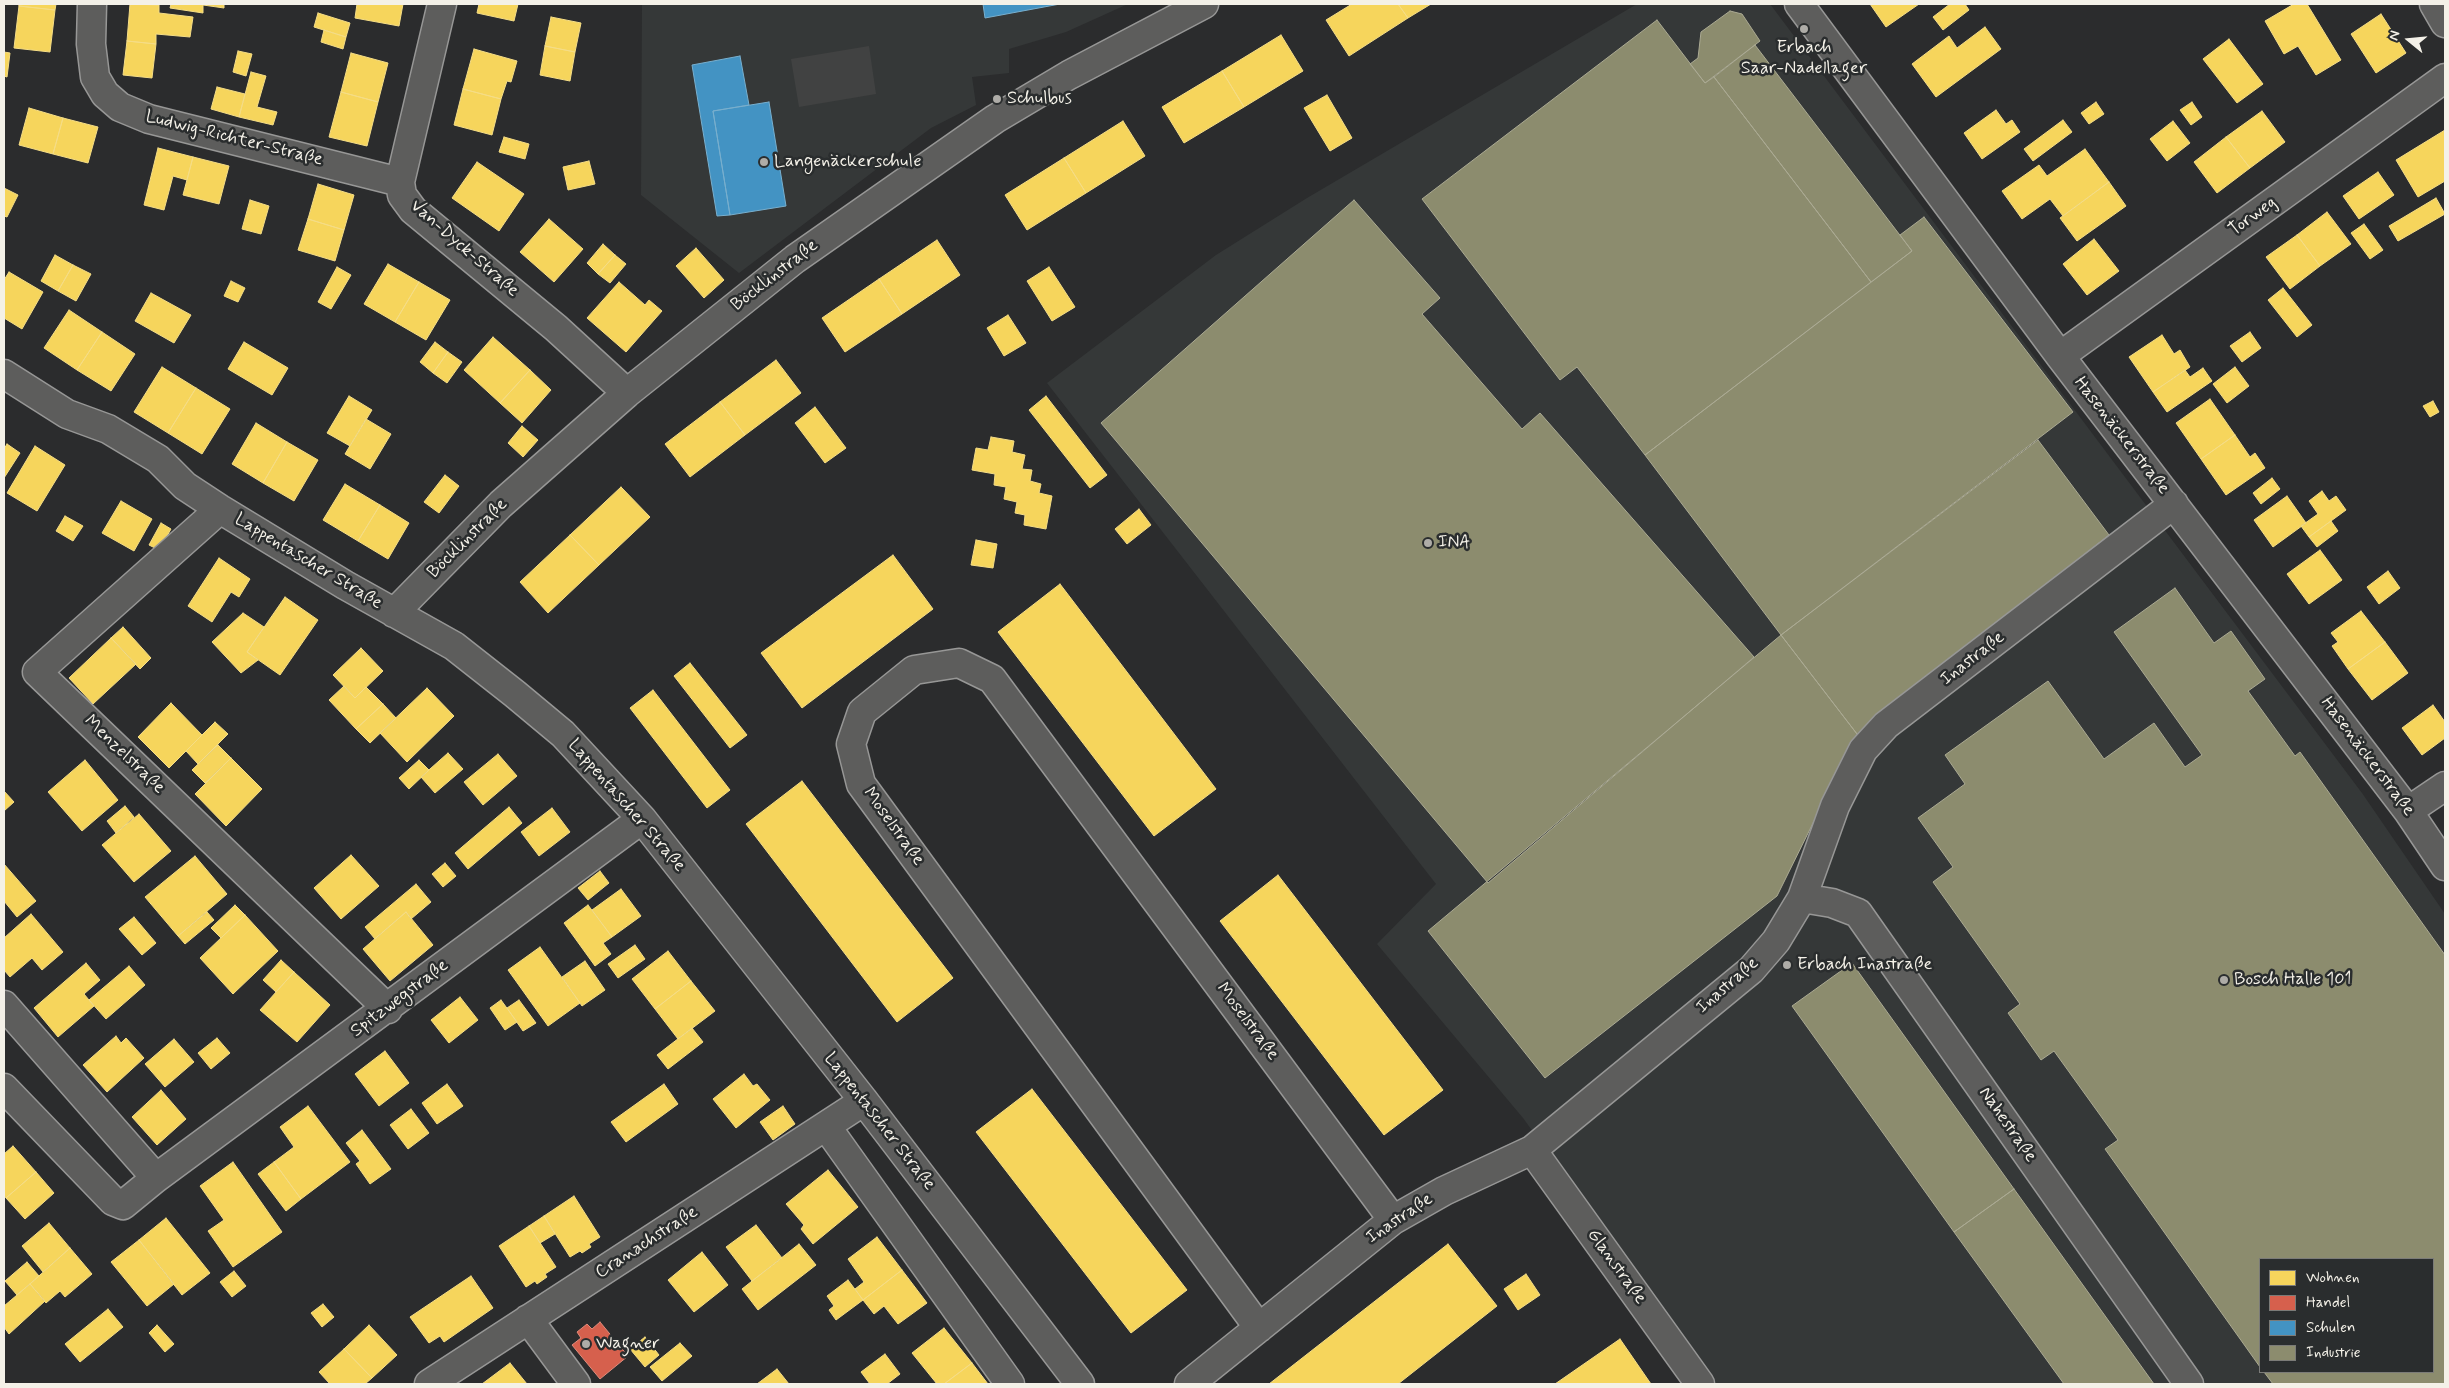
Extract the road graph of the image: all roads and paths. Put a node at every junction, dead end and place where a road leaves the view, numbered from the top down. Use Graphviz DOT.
graph roads {
  1 [pos="92,4"];
  2 [pos="442,4"];
  3 [pos="1204,4"];
  4 [pos="1799,4"];
  5 [pos="2434,4"];
  6 [pos="2445,23"];
  7 [pos="2445,78"];
  8 [pos="400,182"];
  9 [pos="2060,356"];
  10 [pos="4,374"];
  11 [pos="627,393"];
  12 [pos="2174,504"];
  13 [pos="220,509"];
  14 [pos="394,613"];
  15 [pos="2445,786"];
  16 [pos="2408,811"];
  17 [pos="642,819"];
  18 [pos="2445,866"];
  19 [pos="1802,898"];
  20 [pos="4,1004"];
  21 [pos="388,1009"];
  22 [pos="4,1088"];
  23 [pos="864,1100"];
  24 [pos="826,1126"];
  25 [pos="1532,1150"];
  26 [pos="156,1178"];
  27 [pos="1393,1220"];
  28 [pos="528,1319"];
  29 [pos="1259,1328"];
  30 [pos="429,1384"];
  31 [pos="576,1384"];
  32 [pos="1010,1384"];
  33 [pos="1080,1384"];
  34 [pos="1189,1384"];
  35 [pos="1700,1384"];
  36 [pos="2189,1384"];
  1 -- 8 [label="street, Ludwig-Richter-Straße"];
  2 -- 8 [label="street, Van-Dyck-Straße"];
  3 -- 11 [label="street, Böcklinstraße"];
  4 -- 9 [label="street, Hasenäckerstraße"];
  5 -- 6 [label="street"];
  7 -- 9 [label="street, Torweg"];
  8 -- 11 [label="street, Van-Dyck-Straße"];
  9 -- 12 [label="street, Hasenäckerstraße"];
  10 -- 13 [label="street, Lappentascher Straße"];
  11 -- 14 [label="street, Böcklinstraße"];
  12 -- 16 [label="street, Hasenäckerstraße"];
  12 -- 19 [label="street, Inastraße"];
  13 -- 14 [label="street, Lappentascher Straße"];
  13 -- 21 [label="street, Menzelstraße"];
  14 -- 17 [label="street, Lappentascher Straße"];
  15 -- 16 [label="street"];
  16 -- 18 [label="street, Hasenäckerstraße"];
  17 -- 21 [label="street, Spitzwegstraße"];
  17 -- 23 [label="street, Lappentascher Straße"];
  19 -- 25 [label="street, Inastraße"];
  19 -- 36 [label="street, Nahestraße"];
  20 -- 26 [label="street"];
  21 -- 26 [label="street, Spitzwegstraße"];
  22 -- 26 [label="street, Spitzwegstraße"];
  23 -- 24 [label="street, Cranachstraße"];
  23 -- 33 [label="street, Lappentascher Straße"];
  24 -- 28 [label="street, Cranachstraße"];
  24 -- 32 [label="street"];
  25 -- 27 [label="street, Inastraße"];
  25 -- 35 [label="street, Glanstraße"];
  27 -- 29 [label="street, Inastraße"];
  27 -- 29 [label="street, Moselstraße"];
  28 -- 30 [label="street, Cranachstraße"];
  28 -- 31 [label="street"];
  29 -- 34 [label="street, Inastraße"];
}
